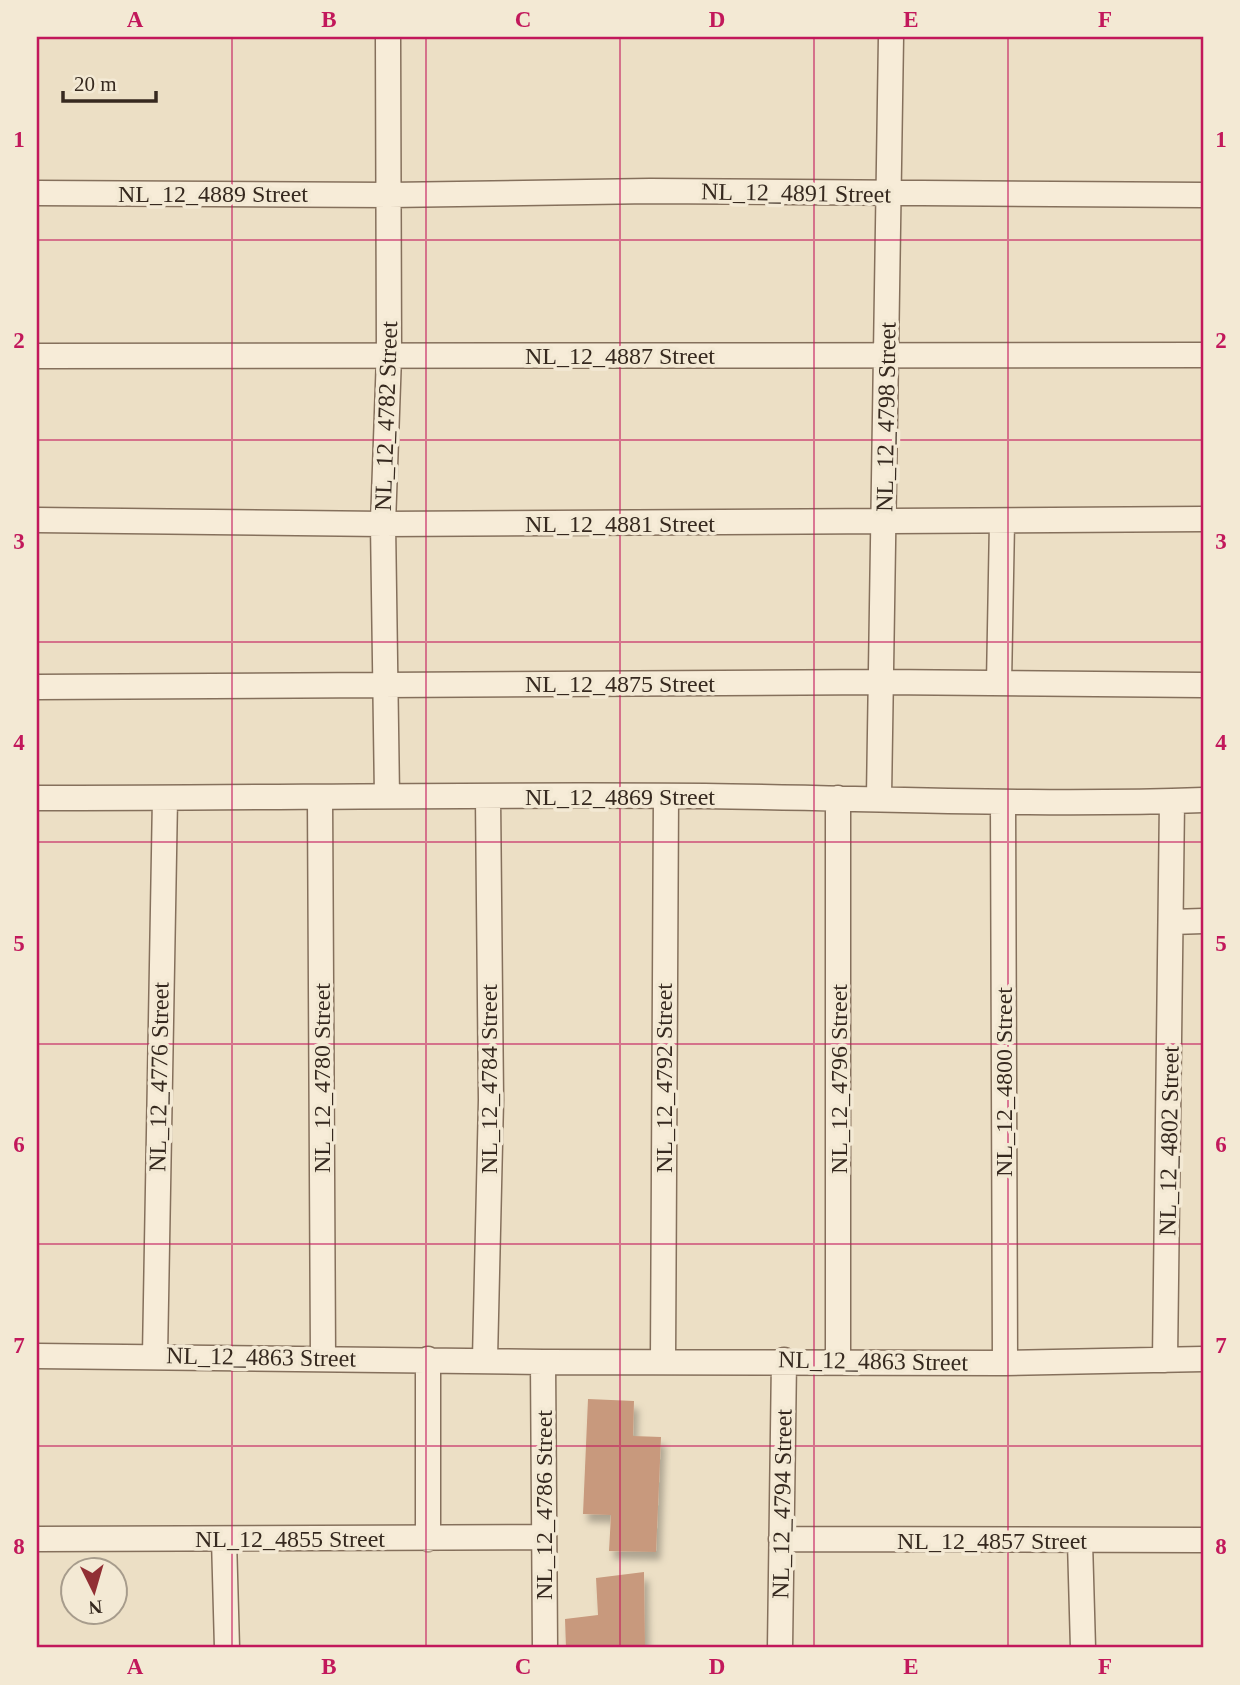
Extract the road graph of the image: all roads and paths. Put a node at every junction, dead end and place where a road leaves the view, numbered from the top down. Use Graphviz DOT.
graph roads {
  1 [pos="388,37"];
  2 [pos="891,37"];
  3 [pos="37,193"];
  4 [pos="889,194"];
  5 [pos="389,195"];
  6 [pos="1203,195"];
  7 [pos="1203,355"];
  8 [pos="37,356"];
  9 [pos="389,356"];
  10 [pos="888,356"];
  11 [pos="1203,519"];
  12 [pos="37,520"];
  13 [pos="1002,522"];
  14 [pos="883,523"];
  15 [pos="383,524"];
  16 [pos="882,682"];
  17 [pos="999,683"];
  18 [pos="384,685"];
  19 [pos="1203,685"];
  20 [pos="37,687"];
  21 [pos="387,796"];
  22 [pos="666,796"];
  23 [pos="879,797"];
  24 [pos="37,798"];
  25 [pos="165,798"];
  26 [pos="320,798"];
  27 [pos="488,798"];
  28 [pos="838,798"];
  29 [pos="1203,800"];
  30 [pos="1172,801"];
  31 [pos="1003,802"];
  32 [pos="1203,921"];
  33 [pos="1172,922"];
  34 [pos="37,1356"];
  35 [pos="155,1356"];
  36 [pos="324,1357"];
  37 [pos="428,1359"];
  38 [pos="1203,1359"];
  39 [pos="485,1360"];
  40 [pos="663,1360"];
  41 [pos="784,1360"];
  42 [pos="1166,1360"];
  43 [pos="838,1361"];
  44 [pos="543,1362"];
  45 [pos="1005,1363"];
  46 [pos="544,1537"];
  47 [pos="37,1539"];
  48 [pos="224,1539"];
  49 [pos="428,1539"];
  50 [pos="781,1539"];
  51 [pos="1203,1540"];
  52 [pos="1080,1542"];
  53 [pos="227,1648"];
  54 [pos="545,1648"];
  55 [pos="780,1648"];
  56 [pos="1083,1648"];
  1 -- 5 [label="street, NL_12_4782 Street"];
  2 -- 4 [label="street, NL_12_4798 Street"];
  3 -- 5 [label="street, NL_12_4889 Street"];
  4 -- 5 [label="street, NL_12_4891 Street"];
  4 -- 6 [label="street, NL_12_4891 Street"];
  4 -- 10 [label="street, NL_12_4798 Street"];
  5 -- 9 [label="street, NL_12_4782 Street"];
  7 -- 10 [label="street, NL_12_4887 Street"];
  8 -- 9 [label="street, NL_12_4887 Street"];
  9 -- 10 [label="street, NL_12_4887 Street"];
  9 -- 15 [label="street, NL_12_4782 Street"];
  10 -- 14 [label="street, NL_12_4798 Street"];
  11 -- 13 [label="street, NL_12_4881 Street"];
  12 -- 15 [label="street, NL_12_4881 Street"];
  13 -- 14 [label="street, NL_12_4881 Street"];
  13 -- 17 [label="street"];
  14 -- 15 [label="street, NL_12_4881 Street"];
  14 -- 16 [label="street, NL_12_4798 Street"];
  15 -- 18 [label="street, NL_12_4782 Street"];
  16 -- 17 [label="street, NL_12_4875 Street"];
  16 -- 18 [label="street, NL_12_4875 Street"];
  16 -- 23 [label="street, NL_12_4798 Street"];
  17 -- 19 [label="street, NL_12_4875 Street"];
  18 -- 20 [label="street, NL_12_4875 Street"];
  18 -- 21 [label="street, NL_12_4782 Street"];
  21 -- 26 [label="street, NL_12_4869 Street"];
  21 -- 27 [label="street, NL_12_4869 Street"];
  22 -- 27 [label="street, NL_12_4869 Street"];
  22 -- 28 [label="street, NL_12_4869 Street"];
  22 -- 40 [label="street, NL_12_4792 Street"];
  23 -- 28 [label="street, NL_12_4869 Street"];
  23 -- 31 [label="street, NL_12_4869 Street"];
  24 -- 25 [label="street, NL_12_4869 Street"];
  25 -- 26 [label="street, NL_12_4869 Street"];
  25 -- 35 [label="street, NL_12_4776 Street"];
  26 -- 36 [label="street, NL_12_4780 Street"];
  27 -- 39 [label="street, NL_12_4784 Street"];
  28 -- 43 [label="street, NL_12_4796 Street"];
  29 -- 30 [label="street, NL_12_4869 Street"];
  30 -- 31 [label="street, NL_12_4869 Street"];
  30 -- 33 [label="street, NL_12_4802 Street"];
  31 -- 45 [label="street, NL_12_4800 Street"];
  32 -- 33 [label="street"];
  33 -- 42 [label="street, NL_12_4802 Street"];
  34 -- 35 [label="street, NL_12_4863 Street"];
  35 -- 36 [label="street, NL_12_4863 Street"];
  36 -- 37 [label="street, NL_12_4863 Street"];
  37 -- 39 [label="street, NL_12_4863 Street"];
  37 -- 49 [label="street"];
  38 -- 42 [label="street, NL_12_4863 Street"];
  39 -- 44 [label="street, NL_12_4863 Street"];
  40 -- 41 [label="street, NL_12_4863 Street"];
  40 -- 44 [label="street, NL_12_4863 Street"];
  41 -- 43 [label="street, NL_12_4863 Street"];
  41 -- 50 [label="street, NL_12_4794 Street"];
  42 -- 45 [label="street, NL_12_4863 Street"];
  43 -- 45 [label="street, NL_12_4863 Street"];
  44 -- 46 [label="street, NL_12_4786 Street"];
  46 -- 49 [label="street, NL_12_4855 Street"];
  46 -- 54 [label="street, NL_12_4786 Street"];
  47 -- 48 [label="street, NL_12_4855 Street"];
  48 -- 49 [label="street, NL_12_4855 Street"];
  48 -- 53 [label="street"];
  50 -- 52 [label="street, NL_12_4857 Street"];
  50 -- 55 [label="street, NL_12_4794 Street"];
  51 -- 52 [label="street, NL_12_4857 Street"];
  52 -- 56 [label="street"];
}
